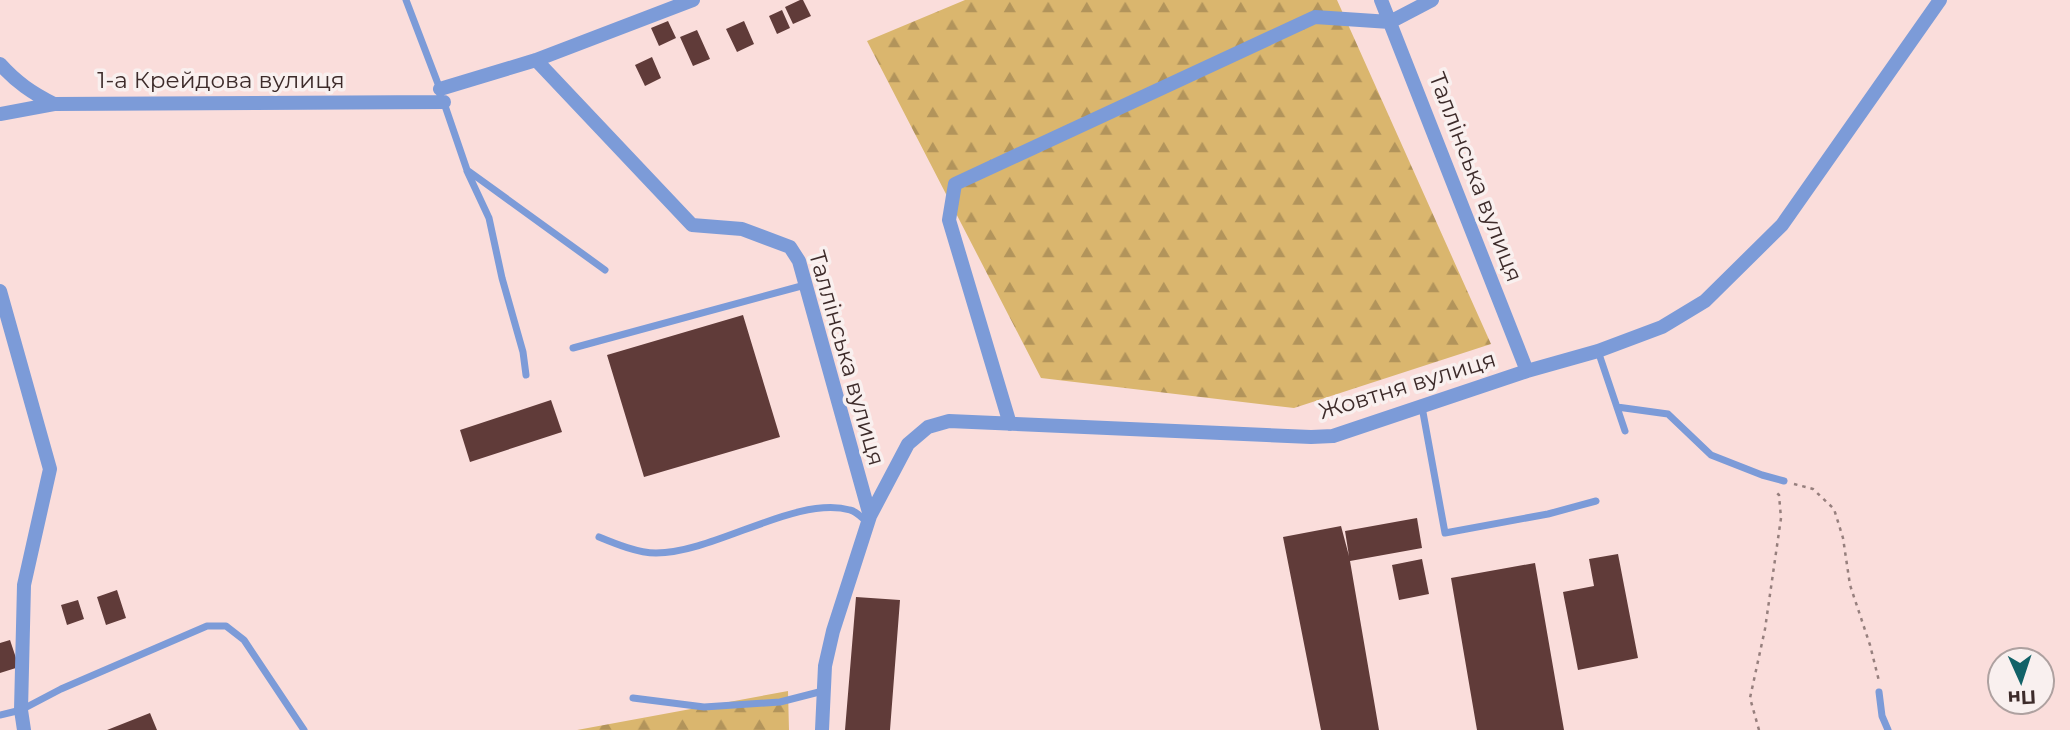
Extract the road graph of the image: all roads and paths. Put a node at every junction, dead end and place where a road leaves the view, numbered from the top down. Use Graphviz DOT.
graph roads {
  1 [pos="406,0"];
  2 [pos="693,0"];
  3 [pos="1381,0"];
  4 [pos="1432,0"];
  5 [pos="1940,0"];
  6 [pos="1390,22"];
  7 [pos="536,60"];
  8 [pos="0,64"];
  9 [pos="442,96"];
  10 [pos="54,104"];
  11 [pos="0,114"];
  12 [pos="467,170"];
  13 [pos="605,270"];
  14 [pos="805,285"];
  15 [pos="0,291"];
  16 [pos="573,348"];
  17 [pos="1598,351"];
  18 [pos="1527,371"];
  19 [pos="526,375"];
  20 [pos="1422,407"];
  21 [pos="1617,407"];
  22 [pos="1010,424"];
  23 [pos="1625,431"];
  24 [pos="1762,475"];
  25 [pos="1784,481"];
  26 [pos="1596,501"];
  27 [pos="869,519"];
  28 [pos="599,537"];
  29 [pos="824,691"];
  30 [pos="1879,692"];
  31 [pos="633,698"];
  32 [pos="21,709"];
  33 [pos="0,715"];
  34 [pos="24,730"];
  35 [pos="304,730"];
  36 [pos="822,730"];
  37 [pos="1759,730"];
  38 [pos="1888,730"];
  1 -- 9 [label="lane"];
  2 -- 7 [label="street"];
  3 -- 6 [label="street, Таллінська вулиця"];
  4 -- 6 [label="street"];
  5 -- 17 [label="street, Жовтня вулиця"];
  6 -- 18 [label="street, Таллінська вулиця"];
  6 -- 22 [label="street"];
  7 -- 9 [label="street"];
  7 -- 14 [label="street, Таллінська вулиця"];
  8 -- 10 [label="street"];
  9 -- 10 [label="street, 1-а Крейдова вулиця"];
  9 -- 12 [label="lane"];
  10 -- 11 [label="street, 1-а Крейдова вулиця"];
  12 -- 13 [label="lane"];
  12 -- 19 [label="lane"];
  14 -- 16 [label="lane"];
  14 -- 27 [label="street, Таллінська вулиця"];
  15 -- 32 [label="street"];
  17 -- 18 [label="street, Жовтня вулиця"];
  17 -- 21 [label="lane"];
  18 -- 20 [label="street, Жовтня вулиця"];
  20 -- 22 [label="street, Жовтня вулиця"];
  20 -- 26 [label="lane"];
  21 -- 23 [label="lane"];
  21 -- 24 [label="lane"];
  22 -- 27 [label="street, Жовтня вулиця"];
  24 -- 25 [label="lane"];
  24 -- 37 [label="path"];
  25 -- 30 [label="path"];
  27 -- 28 [label="lane"];
  27 -- 29 [label="street, Жовтня вулиця"];
  29 -- 31 [label="lane"];
  29 -- 36 [label="street, Жовтня вулиця"];
  30 -- 38 [label="lane"];
  32 -- 33 [label="lane"];
  32 -- 34 [label="street"];
  32 -- 35 [label="lane"];
}
